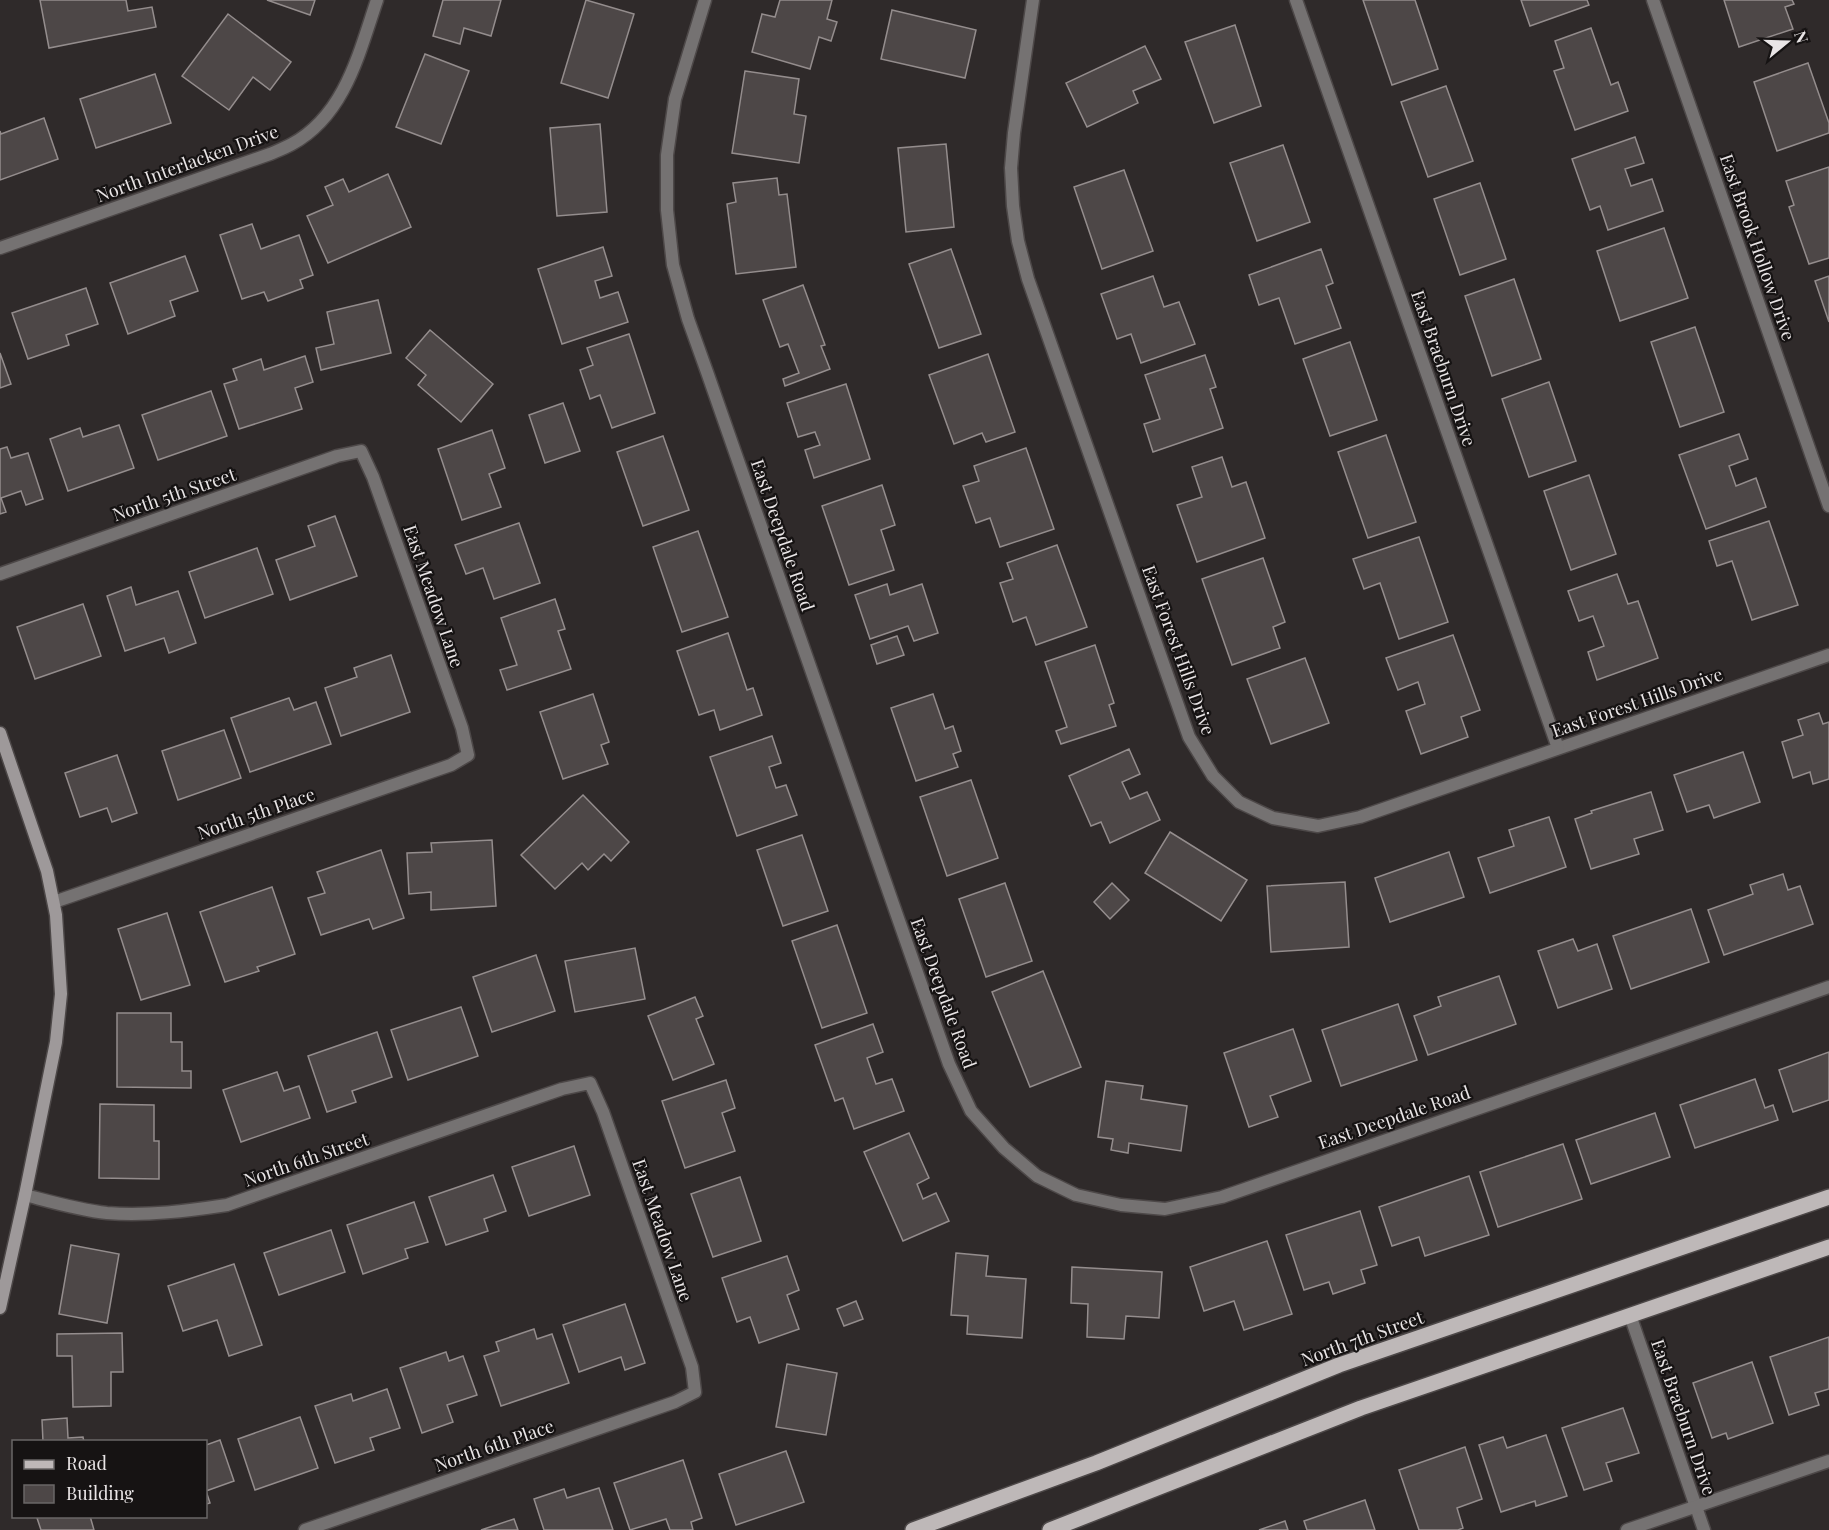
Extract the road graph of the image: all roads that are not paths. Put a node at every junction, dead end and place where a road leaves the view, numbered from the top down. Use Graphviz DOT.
graph roads {
  1 [pos="377,0"];
  2 [pos="705,0"];
  3 [pos="1033,0"];
  4 [pos="1296,0"];
  5 [pos="1653,0"];
  6 [pos="0,248"];
  7 [pos="361,451"];
  8 [pos="1829,506"];
  9 [pos="0,574"];
  10 [pos="1829,654"];
  11 [pos="0,733"];
  12 [pos="1558,748"];
  13 [pos="468,755"];
  14 [pos="54,902"];
  15 [pos="1829,987"];
  16 [pos="590,1083"];
  17 [pos="25,1195"];
  18 [pos="1829,1197"];
  19 [pos="1829,1247"];
  20 [pos="0,1308"];
  21 [pos="1630,1315"];
  22 [pos="694,1392"];
  23 [pos="1829,1461"];
  24 [pos="1696,1507"];
  25 [pos="305,1530"];
  26 [pos="913,1530"];
  27 [pos="1050,1530"];
  28 [pos="1627,1530"];
  29 [pos="1704,1530"];
  1 -- 6 [label="street, North Interlacken Drive"];
  2 -- 15 [label="street, East Deepdale Road"];
  3 -- 12 [label="street, East Forest Hills Drive"];
  4 -- 12 [label="street, East Braeburn Drive"];
  5 -- 8 [label="street, East Brook Hollow Drive"];
  7 -- 9 [label="street, North 5th Street"];
  7 -- 13 [label="street, East Meadow Lane"];
  10 -- 12 [label="street, East Forest Hills Drive"];
  11 -- 14 [label="street"];
  13 -- 14 [label="street, North 5th Place"];
  14 -- 17 [label="street"];
  16 -- 17 [label="street, North 6th Street"];
  16 -- 22 [label="street, East Meadow Lane"];
  17 -- 20 [label="street"];
  18 -- 26 [label="main road, North 7th Street"];
  19 -- 21 [label="main road"];
  21 -- 24 [label="street, East Braeburn Drive"];
  21 -- 27 [label="main road"];
  22 -- 25 [label="street, North 6th Place"];
  23 -- 24 [label="street"];
  24 -- 28 [label="street"];
  24 -- 29 [label="street, East Braeburn Drive"];
}
